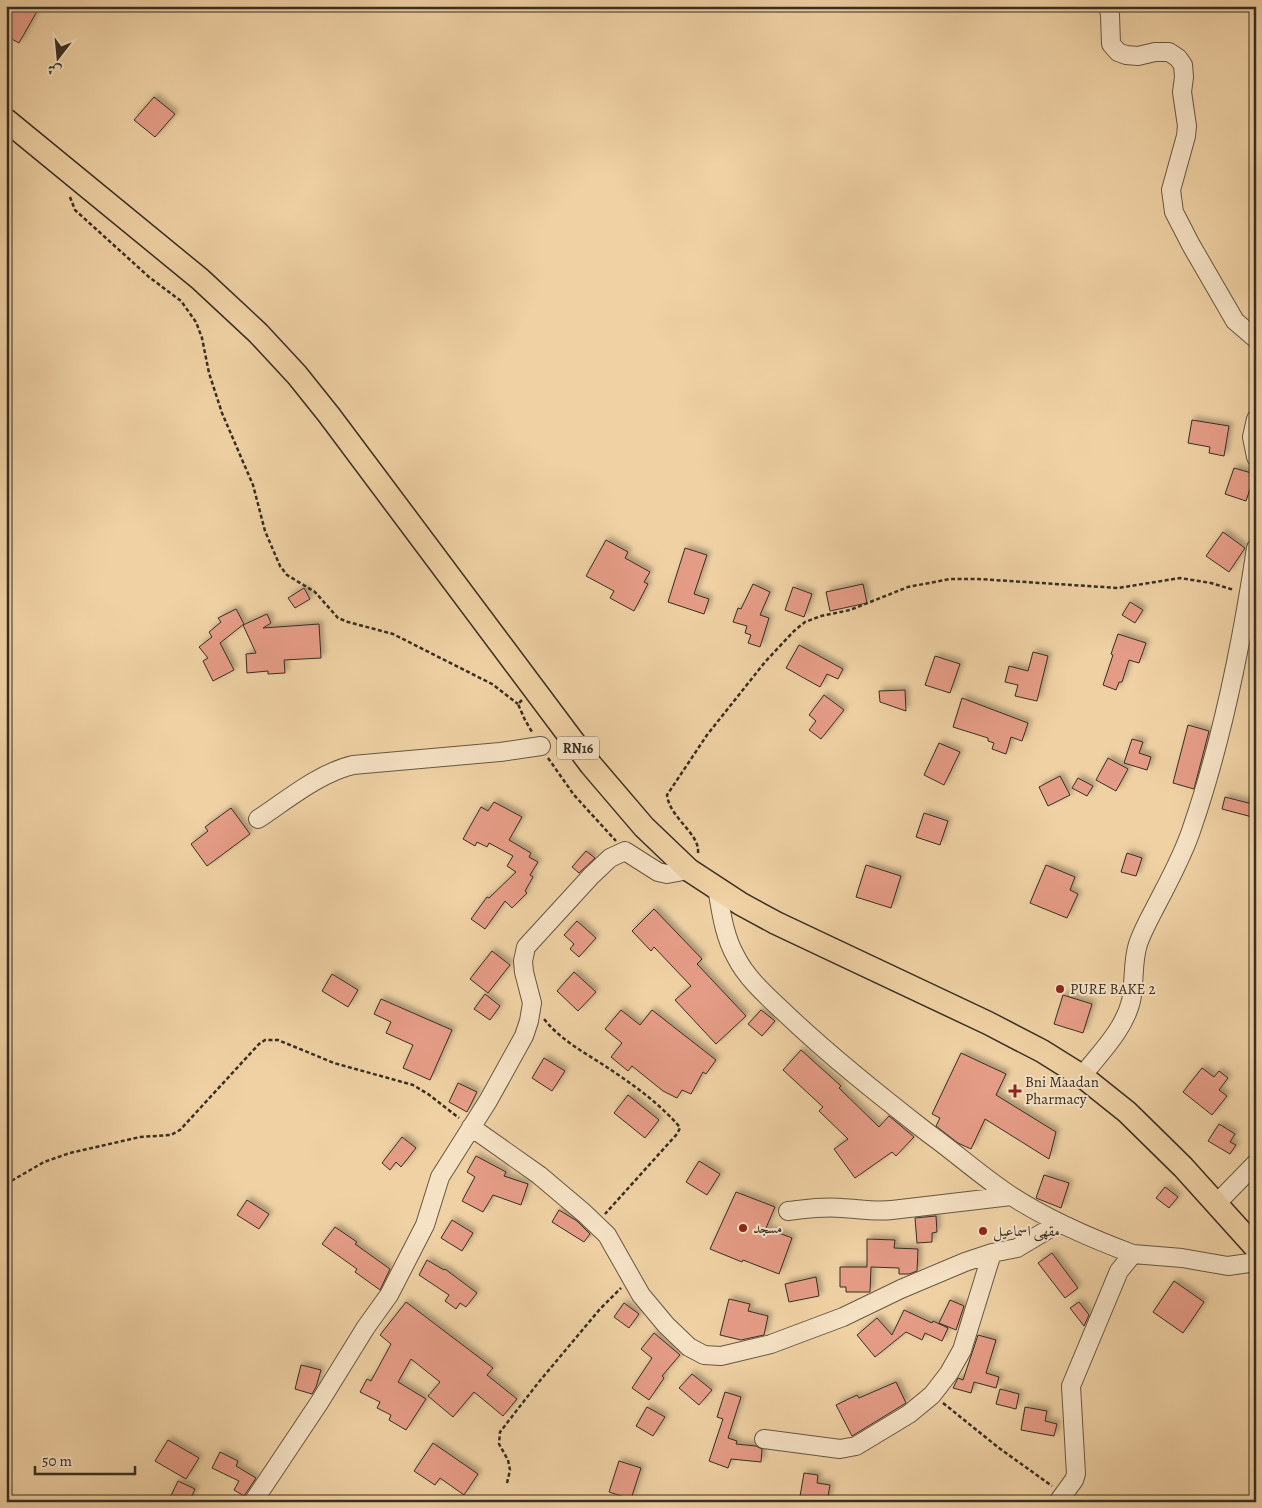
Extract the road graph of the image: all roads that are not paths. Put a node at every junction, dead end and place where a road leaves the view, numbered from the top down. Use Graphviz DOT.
graph roads {
  1 [pos="1108,6"];
  2 [pos="6,120"];
  3 [pos="1256,339"];
  4 [pos="1256,419"];
  5 [pos="1256,457"];
  6 [pos="1256,548"];
  7 [pos="541,746"];
  8 [pos="258,819"];
  9 [pos="689,870"];
  10 [pos="717,888"];
  11 [pos="1082,1076"];
  12 [pos="471,1127"];
  13 [pos="1256,1162"];
  14 [pos="1011,1196"];
  15 [pos="1217,1203"];
  16 [pos="788,1211"];
  17 [pos="1059,1223"];
  18 [pos="1256,1248"];
  19 [pos="992,1253"];
  20 [pos="1133,1254"];
  21 [pos="1256,1262"];
  22 [pos="764,1439"];
  23 [pos="1061,1498"];
  24 [pos="253,1502"];
  1 -- 3 [label="street"];
  2 -- 9 [label="main road, RN16"];
  4 -- 5 [label="street"];
  6 -- 11 [label="street"];
  7 -- 8 [label="street"];
  9 -- 10 [label="main road, RN16"];
  9 -- 12 [label="street"];
  10 -- 11 [label="main road, RN16"];
  10 -- 14 [label="street"];
  11 -- 15 [label="main road, RN16"];
  12 -- 19 [label="street"];
  12 -- 24 [label="street"];
  13 -- 15 [label="street"];
  14 -- 16 [label="street"];
  14 -- 17 [label="street"];
  15 -- 18 [label="main road, RN16"];
  17 -- 19 [label="street"];
  17 -- 20 [label="street"];
  19 -- 22 [label="street"];
  20 -- 21 [label="street"];
  20 -- 23 [label="street"];
}
